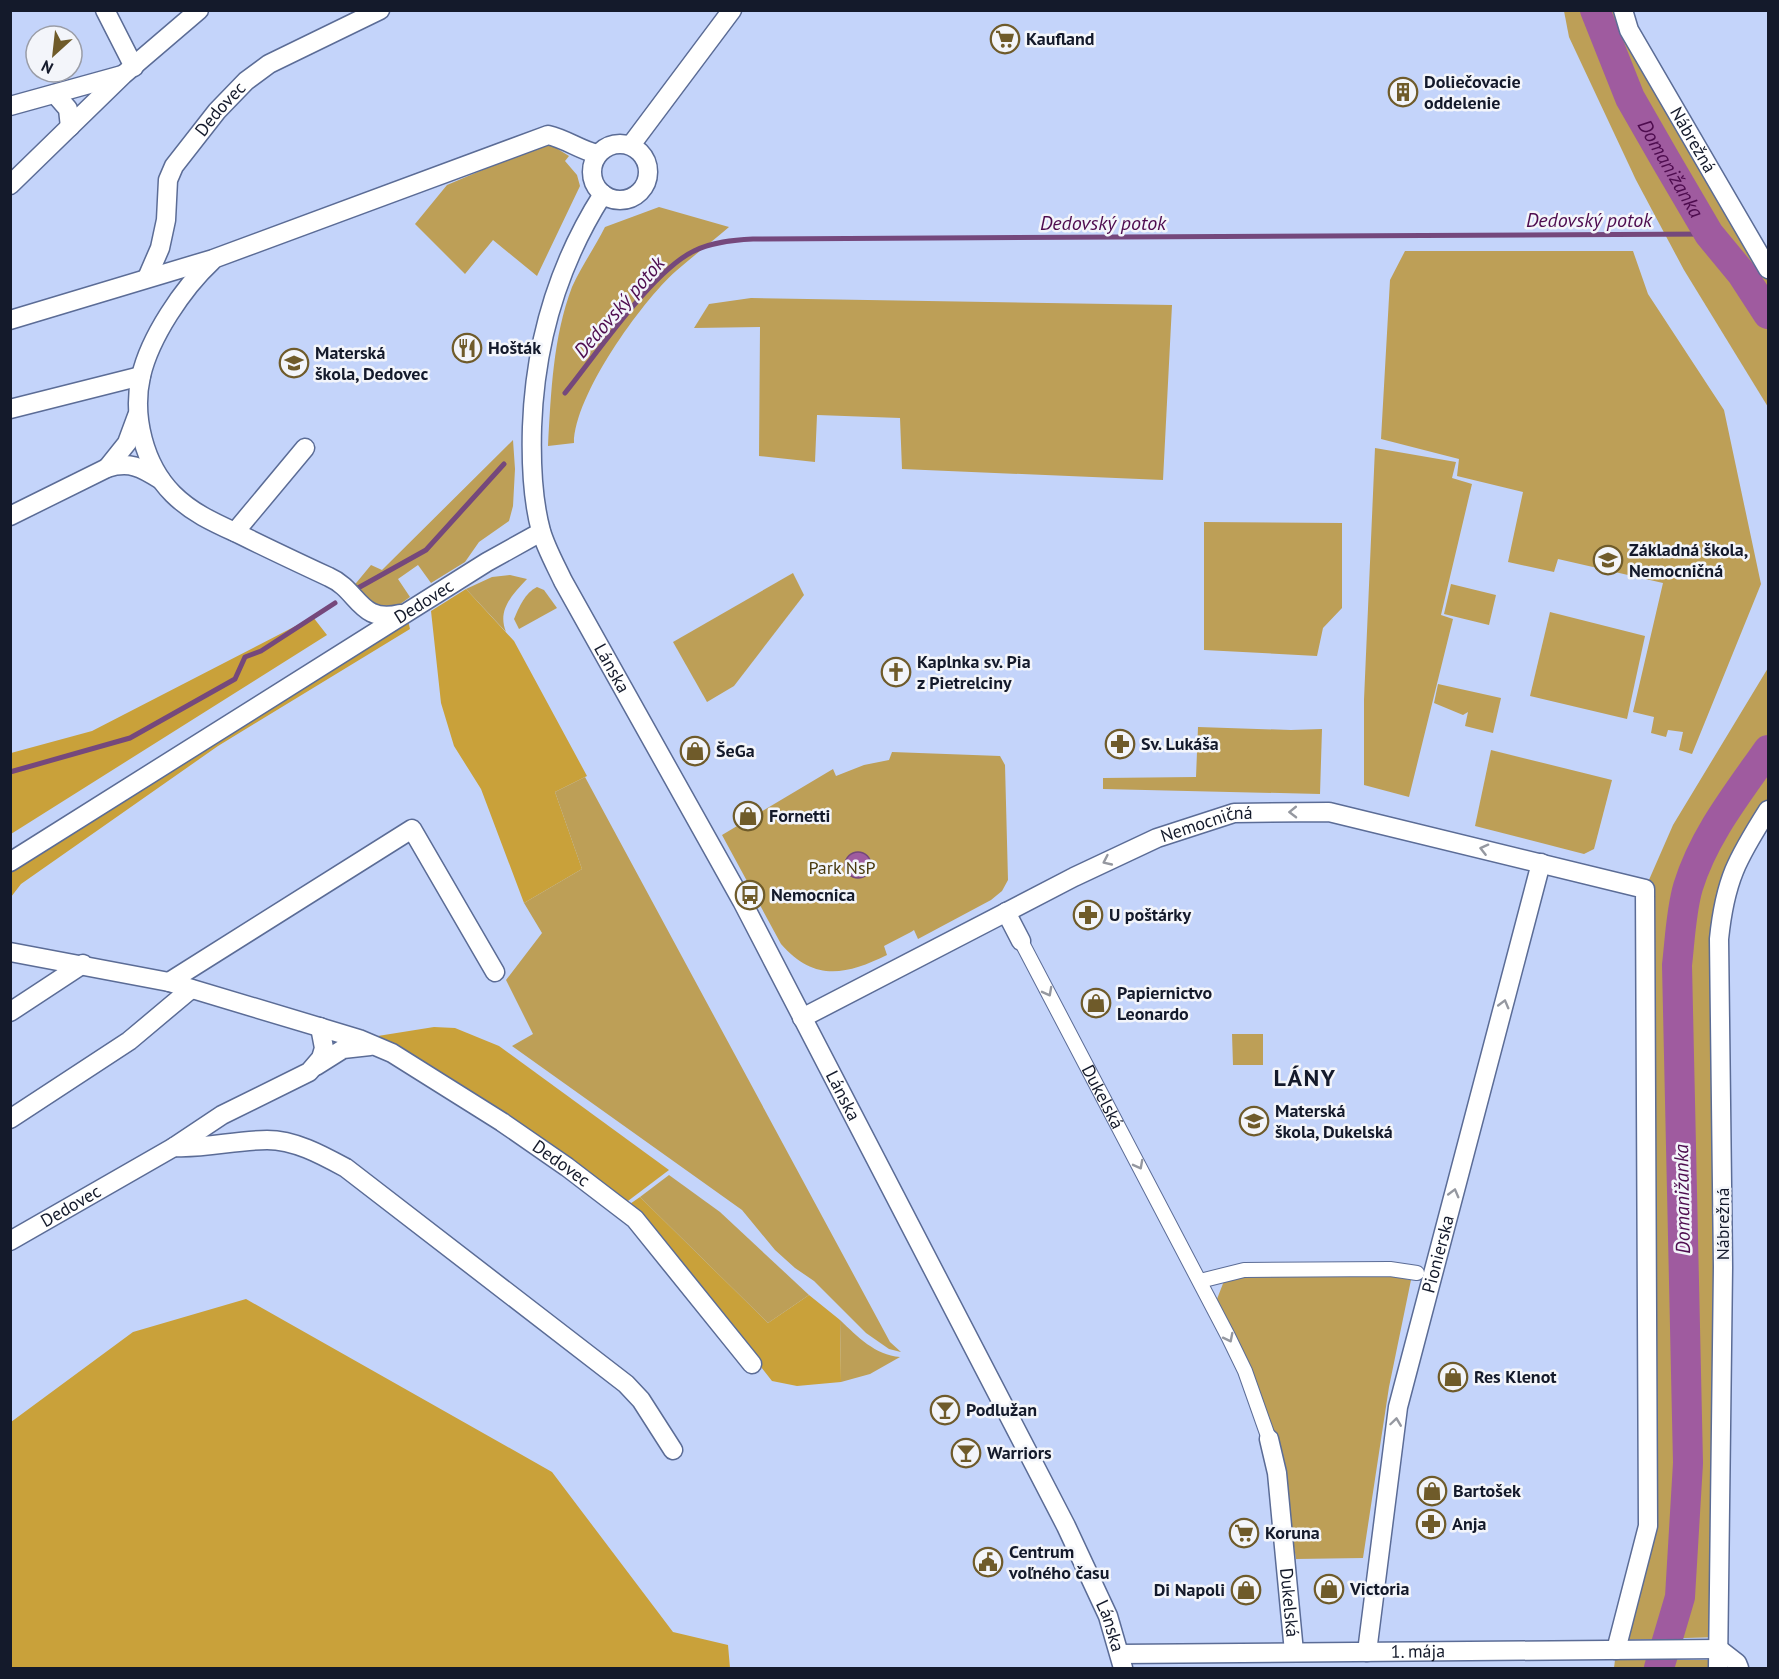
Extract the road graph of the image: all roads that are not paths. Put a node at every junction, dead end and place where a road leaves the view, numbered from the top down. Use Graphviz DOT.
graph roads {
  1 [pos="105,10"];
  2 [pos="199,10"];
  3 [pos="381,10"];
  4 [pos="732,10"];
  5 [pos="1623,10"];
  6 [pos="129,71"];
  7 [pos="55,94"];
  8 [pos="10,106"];
  9 [pos="70,127"];
  10 [pos="631,145"];
  11 [pos="597,154"];
  12 [pos="10,185"];
  13 [pos="603,194"];
  14 [pos="213,259"];
  15 [pos="1768,269"];
  16 [pos="147,278"];
  17 [pos="10,320"];
  18 [pos="141,376"];
  19 [pos="10,409"];
  20 [pos="139,410"];
  21 [pos="305,448"];
  22 [pos="107,468"];
  23 [pos="161,480"];
  24 [pos="10,516"];
  25 [pos="235,532"];
  26 [pos="541,532"];
  27 [pos="406,612"];
  28 [pos="1768,810"];
  29 [pos="10,862"];
  30 [pos="1541,863"];
  31 [pos="1006,912"];
  32 [pos="1021,940"];
  33 [pos="10,952"];
  34 [pos="83,964"];
  35 [pos="495,972"];
  36 [pos="169,982"];
  37 [pos="191,989"];
  38 [pos="10,1012"];
  39 [pos="802,1018"];
  40 [pos="320,1027"];
  41 [pos="392,1053"];
  42 [pos="309,1072"];
  43 [pos="10,1119"];
  44 [pos="174,1147"];
  45 [pos="10,1241"];
  46 [pos="1425,1274"];
  47 [pos="1200,1281"];
  48 [pos="752,1364"];
  49 [pos="1269,1439"];
  50 [pos="673,1450"];
  51 [pos="1719,1649"];
  52 [pos="1616,1650"];
  53 [pos="1294,1652"];
  54 [pos="1367,1652"];
  55 [pos="1121,1661"];
  56 [pos="1337,1661"];
  57 [pos="1718,1668"];
  58 [pos="1739,1668"];
  1 -- 6 [label="street"];
  2 -- 6 [label="street"];
  3 -- 16 [label="street, Dedovec"];
  4 -- 10 [label="street"];
  5 -- 15 [label="street, Nábrežná"];
  6 -- 7 [label="street"];
  6 -- 9 [label="street"];
  7 -- 8 [label="street"];
  7 -- 9 [label="street"];
  9 -- 12 [label="street"];
  10 -- 11 [label="street"];
  10 -- 13 [label="street"];
  11 -- 13 [label="street"];
  11 -- 14 [label="street"];
  13 -- 26 [label="street"];
  14 -- 16 [label="street"];
  14 -- 18 [label="street"];
  16 -- 17 [label="street"];
  18 -- 19 [label="street"];
  18 -- 20 [label="street"];
  20 -- 22 [label="street"];
  20 -- 23 [label="street"];
  21 -- 25 [label="street"];
  22 -- 23 [label="street"];
  22 -- 24 [label="street"];
  23 -- 25 [label="street"];
  25 -- 27 [label="street"];
  26 -- 27 [label="street, Dedovec"];
  26 -- 39 [label="street, Lánska"];
  27 -- 29 [label="street, Dedovec"];
  28 -- 51 [label="street, Nábrežná"];
  30 -- 31 [label="street, Nemocničná, one-way"];
  46 -- 30 [label="street, Pionierska, one-way"];
  30 -- 52 [label="street, Nemocničná"];
  31 -- 32 [label="street, Dukelská"];
  31 -- 39 [label="street, Nemocničná"];
  32 -- 47 [label="street, Dukelská, one-way"];
  33 -- 34 [label="street, Dedovec"];
  34 -- 36 [label="street, Dedovec"];
  34 -- 38 [label="street"];
  35 -- 36 [label="street"];
  36 -- 37 [label="street, Dedovec"];
  37 -- 40 [label="street, Dedovec"];
  37 -- 43 [label="street"];
  39 -- 55 [label="street, Lánska"];
  40 -- 41 [label="street, Dedovec"];
  40 -- 42 [label="street"];
  41 -- 42 [label="street, Dedovec"];
  41 -- 48 [label="street, Dedovec"];
  42 -- 44 [label="street, Dedovec"];
  44 -- 45 [label="street, Dedovec"];
  44 -- 50 [label="street"];
  46 -- 47 [label="street"];
  54 -- 46 [label="street, Pionierska, one-way"];
  47 -- 49 [label="street, Dukelská, one-way"];
  49 -- 53 [label="street, Dukelská"];
  51 -- 52 [label="street, 1. mája"];
  51 -- 57 [label="street, Nábrežná"];
  51 -- 58 [label="street"];
  52 -- 54 [label="street, 1. mája"];
  53 -- 55 [label="street, 1. mája"];
  53 -- 56 [label="street, 1. mája"];
  54 -- 56 [label="street, 1. mája"];
}
